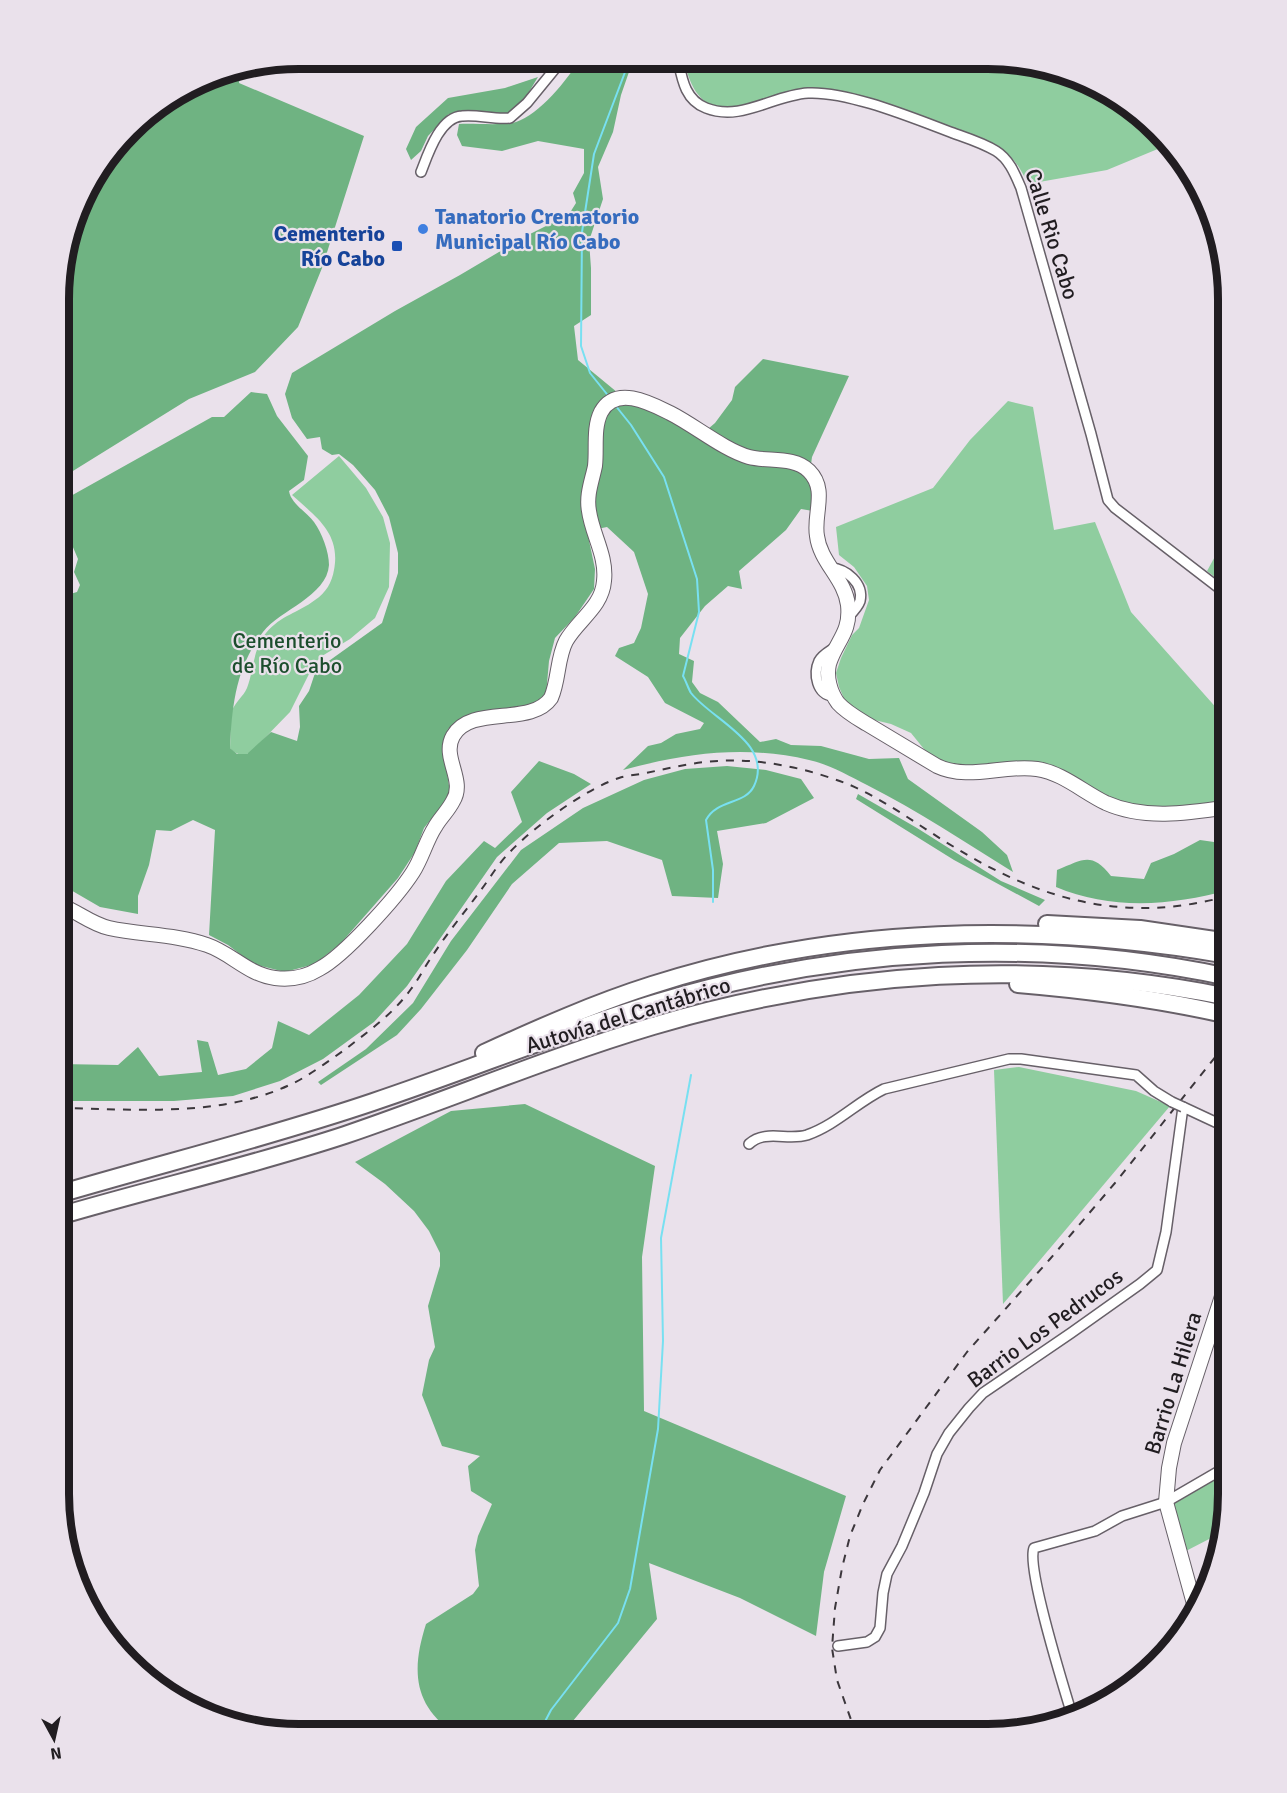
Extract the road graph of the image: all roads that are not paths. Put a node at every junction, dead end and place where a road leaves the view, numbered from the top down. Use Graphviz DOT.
graph roads {
  1 [pos="555,69"];
  2 [pos="680,69"];
  3 [pos="421,172"];
  4 [pos="1218,586"];
  5 [pos="1218,808"];
  6 [pos="69,909"];
  7 [pos="1218,940"];
  8 [pos="1218,953"];
  9 [pos="698,972"];
  10 [pos="1218,975"];
  11 [pos="1218,995"];
  12 [pos="739,1003"];
  13 [pos="1218,1013"];
  14 [pos="1183,1107"];
  15 [pos="1218,1123"];
  16 [pos="283,1131"];
  17 [pos="749,1144"];
  18 [pos="69,1191"];
  19 [pos="69,1213"];
  20 [pos="1218,1309"];
  21 [pos="1218,1472"];
  22 [pos="1166,1502"];
  23 [pos="1193,1599"];
  24 [pos="838,1646"];
  25 [pos="1070,1709"];
  1 -- 3 [label="street"];
  2 -- 4 [label="street, Calle Rio Cabo"];
  5 -- 6 [label="street"];
  7 -- 9 [label="highway"];
  8 -- 9 [label="highway"];
  9 -- 16 [label="highway"];
  10 -- 16 [label="highway, Autovía del Cantábrico"];
  11 -- 12 [label="highway, Autovía del Cantábrico"];
  12 -- 13 [label="highway"];
  12 -- 19 [label="highway, Autovía del Cantábrico"];
  14 -- 15 [label="street"];
  14 -- 17 [label="street, bridge"];
  14 -- 24 [label="street, Barrio Los Pedrucos"];
  16 -- 18 [label="highway, Autovía del Cantábrico"];
  20 -- 22 [label="street, Barrio La Hilera"];
  21 -- 22 [label="street"];
  22 -- 23 [label="street, Barrio La Hilera"];
  22 -- 25 [label="street"];
}
